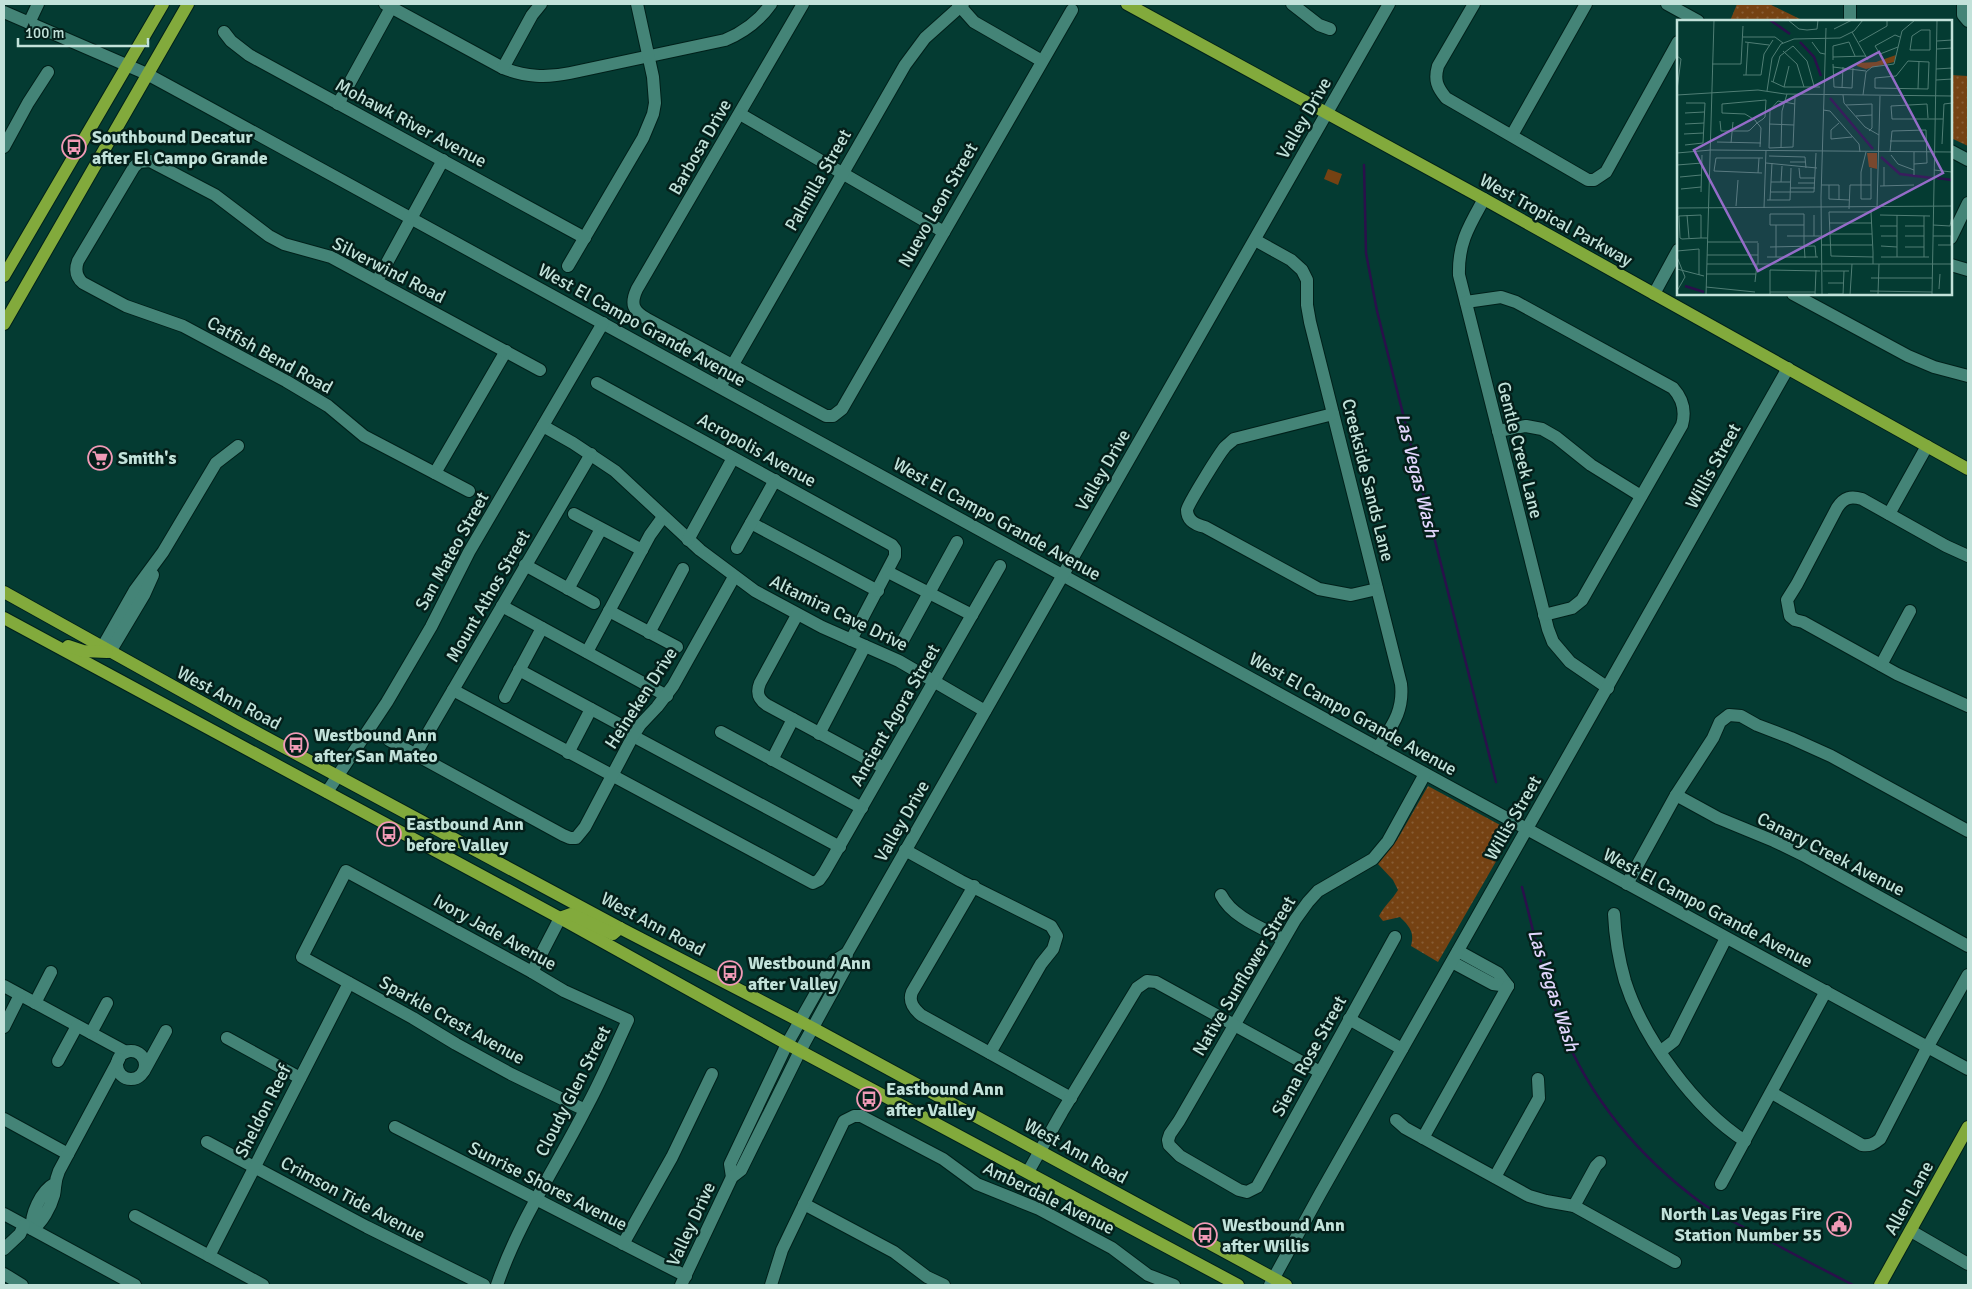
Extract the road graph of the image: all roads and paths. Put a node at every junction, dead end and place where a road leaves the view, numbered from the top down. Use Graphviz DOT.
graph roads {
  1 [pos="38,4"];
  2 [pos="163,4"];
  3 [pos="188,4"];
  4 [pos="541,4"];
  5 [pos="637,4"];
  6 [pos="771,4"];
  7 [pos="803,4"];
  8 [pos="1126,4"];
  9 [pos="1292,4"];
  10 [pos="1389,4"];
  11 [pos="1474,4"];
  12 [pos="1586,4"];
  13 [pos="1667,4"];
  14 [pos="1850,4"];
  15 [pos="1963,4"];
  16 [pos="390,5"];
  17 [pos="960,5"];
  18 [pos="1072,10"];
  19 [pos="4,12"];
  20 [pos="1850,18"];
  21 [pos="1694,20"];
  22 [pos="1967,20"];
  23 [pos="29,23"];
  24 [pos="1330,29"];
  25 [pos="224,32"];
  26 [pos="1677,44"];
  27 [pos="648,57"];
  28 [pos="1042,61"];
  29 [pos="127,65"];
  30 [pos="503,68"];
  31 [pos="48,72"];
  32 [pos="147,74"];
  33 [pos="338,104"];
  34 [pos="1327,113"];
  35 [pos="740,114"];
  36 [pos="1512,135"];
  37 [pos="4,144"];
  38 [pos="1952,152"];
  39 [pos="443,160"];
  40 [pos="1968,160"];
  41 [pos="842,173"];
  42 [pos="1484,199"];
  43 [pos="1968,203"];
  44 [pos="411,219"];
  45 [pos="944,232"];
  46 [pos="1952,236"];
  47 [pos="585,238"];
  48 [pos="1255,240"];
  49 [pos="1677,252"];
  50 [pos="1952,265"];
  51 [pos="568,266"];
  52 [pos="1968,270"];
  53 [pos="77,274"];
  54 [pos="4,276"];
  55 [pos="377,281"];
  56 [pos="1654,294"];
  57 [pos="1795,295"];
  58 [pos="1466,302"];
  59 [pos="8,308"];
  60 [pos="603,323"];
  61 [pos="4,324"];
  62 [pos="506,352"];
  63 [pos="731,365"];
  64 [pos="1788,368"];
  65 [pos="540,370"];
  66 [pos="1968,376"];
  67 [pos="597,383"];
  68 [pos="720,387"];
  69 [pos="1333,414"];
  70 [pos="543,426"];
  71 [pos="1498,431"];
  72 [pos="238,446"];
  73 [pos="1927,446"];
  74 [pos="591,454"];
  75 [pos="733,458"];
  76 [pos="1968,469"];
  77 [pos="435,473"];
  78 [pos="775,480"];
  79 [pos="469,491"];
  80 [pos="1641,496"];
  81 [pos="574,514"];
  82 [pos="1889,514"];
  83 [pos="663,517"];
  84 [pos="752,523"];
  85 [pos="601,529"];
  86 [pos="688,540"];
  87 [pos="957,542"];
  88 [pos="738,548"];
  89 [pos="642,550"];
  90 [pos="1968,556"];
  91 [pos="525,565"];
  92 [pos="1000,566"];
  93 [pos="684,570"];
  94 [pos="888,572"];
  95 [pos="1063,574"];
  96 [pos="734,577"];
  97 [pos="1377,589"];
  98 [pos="568,590"];
  99 [pos="878,591"];
  100 [pos="4,592"];
  101 [pos="929,592"];
  102 [pos="594,603"];
  103 [pos="502,606"];
  104 [pos="608,611"];
  105 [pos="1910,611"];
  106 [pos="797,615"];
  107 [pos="972,615"];
  108 [pos="1544,616"];
  109 [pos="4,618"];
  110 [pos="542,628"];
  111 [pos="649,633"];
  112 [pos="37,636"];
  113 [pos="852,640"];
  114 [pos="902,642"];
  115 [pos="865,646"];
  116 [pos="677,648"];
  117 [pos="106,650"];
  118 [pos="587,652"];
  119 [pos="1880,665"];
  120 [pos="98,669"];
  121 [pos="520,670"];
  122 [pos="157,679"];
  123 [pos="935,681"];
  124 [pos="1608,688"];
  125 [pos="453,690"];
  126 [pos="667,696"];
  127 [pos="505,697"];
  128 [pos="1968,706"];
  129 [pos="592,709"];
  130 [pos="985,711"];
  131 [pos="793,720"];
  132 [pos="619,724"];
  133 [pos="721,732"];
  134 [pos="819,734"];
  135 [pos="633,736"];
  136 [pos="389,740"];
  137 [pos="1378,748"];
  138 [pos="568,753"];
  139 [pos="415,755"];
  140 [pos="772,760"];
  141 [pos="884,768"];
  142 [pos="1425,774"];
  143 [pos="612,776"];
  144 [pos="338,777"];
  145 [pos="327,792"];
  146 [pos="1676,795"];
  147 [pos="862,808"];
  148 [pos="1527,829"];
  149 [pos="1968,831"];
  150 [pos="840,847"];
  151 [pos="905,850"];
  152 [pos="530,878"];
  153 [pos="1627,884"];
  154 [pos="974,886"];
  155 [pos="1221,895"];
  156 [pos="1614,914"];
  157 [pos="560,918"];
  158 [pos="620,928"];
  159 [pos="1395,937"];
  160 [pos="1726,938"];
  161 [pos="1283,939"];
  162 [pos="1968,946"];
  163 [pos="847,952"];
  164 [pos="1455,956"];
  165 [pos="302,957"];
  166 [pos="51,972"];
  167 [pos="532,972"];
  168 [pos="1968,975"];
  169 [pos="350,983"];
  170 [pos="4,986"];
  171 [pos="1826,991"];
  172 [pos="20,995"];
  173 [pos="35,1003"];
  174 [pos="107,1003"];
  175 [pos="1350,1019"];
  176 [pos="628,1020"];
  177 [pos="800,1021"];
  178 [pos="1235,1025"];
  179 [pos="77,1026"];
  180 [pos="4,1027"];
  181 [pos="813,1028"];
  182 [pos="166,1031"];
  183 [pos="91,1033"];
  184 [pos="227,1038"];
  185 [pos="787,1044"];
  186 [pos="1927,1048"];
  187 [pos="1402,1049"];
  188 [pos="800,1051"];
  189 [pos="1661,1052"];
  190 [pos="990,1053"];
  191 [pos="123,1056"];
  192 [pos="58,1060"];
  193 [pos="1968,1069"];
  194 [pos="144,1071"];
  195 [pos="1320,1072"];
  196 [pos="712,1074"];
  197 [pos="300,1078"];
  198 [pos="1538,1079"];
  199 [pos="1772,1093"];
  200 [pos="1071,1098"];
  201 [pos="586,1110"];
  202 [pos="4,1119"];
  203 [pos="1396,1120"];
  204 [pos="395,1127"];
  205 [pos="1968,1127"];
  206 [pos="1423,1138"];
  207 [pos="1745,1140"];
  208 [pos="208,1142"];
  209 [pos="1039,1152"];
  210 [pos="68,1154"];
  211 [pos="1600,1162"];
  212 [pos="254,1167"];
  213 [pos="1028,1172"];
  214 [pos="732,1177"];
  215 [pos="1495,1177"];
  216 [pos="1721,1184"];
  217 [pos="1252,1190"];
  218 [pos="535,1199"];
  219 [pos="804,1204"];
  220 [pos="1574,1206"];
  221 [pos="4,1214"];
  222 [pos="135,1216"];
  223 [pos="28,1227"];
  224 [pos="1910,1230"];
  225 [pos="623,1244"];
  226 [pos="4,1249"];
  227 [pos="208,1256"];
  228 [pos="1674,1262"];
  229 [pos="1968,1264"];
  230 [pos="4,1274"];
  231 [pos="684,1280"];
  232 [pos="1272,1282"];
  233 [pos="22,1285"];
  234 [pos="135,1285"];
  235 [pos="263,1285"];
  236 [pos="484,1285"];
  237 [pos="497,1285"];
  238 [pos="770,1285"];
  239 [pos="944,1285"];
  240 [pos="1174,1285"];
  241 [pos="1238,1285"];
  242 [pos="1286,1285"];
  243 [pos="1880,1285"];
  1 -- 23 [label="street"];
  2 -- 29 [label="main road"];
  3 -- 32 [label="main road"];
  4 -- 30 [label="street"];
  5 -- 27 [label="street"];
  6 -- 27 [label="street"];
  7 -- 35 [label="street, Barbosa Drive"];
  8 -- 34 [label="main road, West Tropical Parkway"];
  9 -- 24 [label="street"];
  10 -- 34 [label="street, Valley Drive"];
  11 -- 36 [label="street"];
  12 -- 36 [label="street"];
  13 -- 21 [label="street"];
  14 -- 20 [label="street"];
  15 -- 22 [label="street"];
  16 -- 30 [label="street"];
  16 -- 33 [label="street"];
  17 -- 28 [label="street"];
  17 -- 41 [label="street, Palmilla Street"];
  18 -- 28 [label="street, Nuevo Leon Street"];
  19 -- 23 [label="street, West El Campo Grande Avenue"];
  23 -- 29 [label="street, West El Campo Grande Avenue"];
  25 -- 33 [label="street, Mohawk River Avenue"];
  26 -- 36 [label="street"];
  27 -- 30 [label="street"];
  27 -- 47 [label="street"];
  28 -- 45 [label="street, Nuevo Leon Street"];
  29 -- 32 [label="street, West El Campo Grande Avenue"];
  29 -- 54 [label="main road"];
  31 -- 37 [label="street"];
  32 -- 44 [label="street, West El Campo Grande Avenue"];
  32 -- 59 [label="main road"];
  33 -- 39 [label="street, Mohawk River Avenue"];
  34 -- 42 [label="main road, West Tropical Parkway"];
  34 -- 48 [label="street, Valley Drive"];
  35 -- 41 [label="street"];
  35 -- 63 [label="street, Barbosa Drive"];
  38 -- 40 [label="street"];
  39 -- 44 [label="street"];
  39 -- 47 [label="street, Mohawk River Avenue"];
  41 -- 45 [label="street"];
  41 -- 63 [label="street, Palmilla Street"];
  42 -- 56 [label="main road, West Tropical Parkway"];
  42 -- 58 [label="street, Gentle Creek Lane"];
  43 -- 46 [label="street"];
  44 -- 55 [label="street"];
  44 -- 60 [label="street, West El Campo Grande Avenue"];
  45 -- 63 [label="street, Nuevo Leon Street"];
  47 -- 51 [label="street"];
  48 -- 69 [label="street, Creekside Sands Lane"];
  48 -- 95 [label="street, Valley Drive"];
  49 -- 56 [label="street"];
  50 -- 52 [label="street"];
  53 -- 55 [label="street, Silverwind Road"];
  53 -- 77 [label="street, Catfish Bend Road"];
  55 -- 62 [label="street, Silverwind Road"];
  56 -- 64 [label="main road, West Tropical Parkway"];
  57 -- 66 [label="street"];
  58 -- 71 [label="street, Gentle Creek Lane"];
  58 -- 80 [label="street"];
  59 -- 61 [label="main road"];
  60 -- 68 [label="street, West El Campo Grande Avenue"];
  60 -- 70 [label="street, San Mateo Street"];
  62 -- 65 [label="street, Silverwind Road"];
  62 -- 77 [label="street"];
  63 -- 68 [label="street, Palmilla Street"];
  64 -- 73 [label="main road, West Tropical Parkway"];
  64 -- 124 [label="street, Willis Street"];
  67 -- 75 [label="street, Acropolis Avenue"];
  68 -- 95 [label="street, West El Campo Grande Avenue"];
  69 -- 97 [label="street, Creekside Sands Lane"];
  69 -- 97 [label="street"];
  70 -- 74 [label="street, Altamira Cave Drive"];
  70 -- 144 [label="street, San Mateo Street"];
  71 -- 80 [label="street"];
  71 -- 108 [label="street, Gentle Creek Lane"];
  72 -- 117 [label="street"];
  73 -- 76 [label="main road, West Tropical Parkway"];
  73 -- 82 [label="street"];
  74 -- 83 [label="street, Altamira Cave Drive"];
  74 -- 91 [label="street, Mount Athos Street"];
  75 -- 78 [label="street, Acropolis Avenue"];
  75 -- 86 [label="street"];
  77 -- 79 [label="street, Catfish Bend Road"];
  78 -- 84 [label="street"];
  78 -- 94 [label="street, Acropolis Avenue"];
  80 -- 108 [label="street"];
  81 -- 85 [label="street"];
  82 -- 90 [label="street"];
  82 -- 119 [label="street"];
  83 -- 86 [label="street, Altamira Cave Drive"];
  83 -- 89 [label="street"];
  84 -- 88 [label="street"];
  84 -- 99 [label="street"];
  85 -- 89 [label="street"];
  85 -- 98 [label="street"];
  86 -- 96 [label="street, Altamira Cave Drive"];
  87 -- 101 [label="street"];
  89 -- 104 [label="street"];
  91 -- 98 [label="street"];
  91 -- 103 [label="street, Mount Athos Street"];
  92 -- 107 [label="street, Ancient Agora Street"];
  93 -- 111 [label="street"];
  94 -- 99 [label="street"];
  94 -- 101 [label="street"];
  95 -- 130 [label="street, Valley Drive"];
  95 -- 137 [label="street, West El Campo Grande Avenue"];
  96 -- 106 [label="street, Altamira Cave Drive"];
  96 -- 126 [label="street, Heineken Drive"];
  97 -- 137 [label="street, Creekside Sands Lane"];
  98 -- 102 [label="street"];
  99 -- 113 [label="street"];
  100 -- 117 [label="main road, West Ann Road"];
  101 -- 107 [label="street"];
  101 -- 114 [label="street"];
  103 -- 110 [label="street"];
  103 -- 125 [label="street, Mount Athos Street"];
  104 -- 111 [label="street"];
  104 -- 118 [label="street"];
  105 -- 119 [label="street"];
  106 -- 113 [label="street, Altamira Cave Drive"];
  106 -- 131 [label="street"];
  107 -- 123 [label="street, Ancient Agora Street"];
  108 -- 124 [label="street, Gentle Creek Lane"];
  109 -- 112 [label="main road, West Ann Road"];
  110 -- 118 [label="street"];
  110 -- 121 [label="street"];
  111 -- 116 [label="street"];
  112 -- 117 [label="main road"];
  112 -- 120 [label="main road, West Ann Road"];
  113 -- 115 [label="street, Altamira Cave Drive"];
  115 -- 123 [label="street, Altamira Cave Drive"];
  115 -- 134 [label="street"];
  117 -- 122 [label="main road, West Ann Road"];
  118 -- 126 [label="street"];
  119 -- 128 [label="street"];
  120 -- 122 [label="main road"];
  120 -- 145 [label="main road, West Ann Road"];
  121 -- 127 [label="street"];
  121 -- 129 [label="street"];
  122 -- 144 [label="main road, West Ann Road"];
  123 -- 130 [label="street, Altamira Cave Drive"];
  123 -- 141 [label="street, Ancient Agora Street"];
  124 -- 148 [label="street, Willis Street"];
  125 -- 138 [label="street"];
  125 -- 139 [label="street, Mount Athos Street"];
  126 -- 135 [label="street, Heineken Drive"];
  129 -- 132 [label="street"];
  129 -- 138 [label="street"];
  130 -- 151 [label="street, Valley Drive"];
  131 -- 134 [label="street"];
  131 -- 140 [label="street"];
  133 -- 140 [label="street"];
  134 -- 141 [label="street"];
  135 -- 143 [label="street, Heineken Drive"];
  135 -- 150 [label="street"];
  136 -- 139 [label="street"];
  137 -- 142 [label="street, West El Campo Grande Avenue"];
  138 -- 143 [label="street"];
  139 -- 143 [label="street, Heineken Drive"];
  140 -- 147 [label="street"];
  141 -- 147 [label="street, Ancient Agora Street"];
  142 -- 148 [label="street, West El Campo Grande Avenue"];
  142 -- 161 [label="street, Native Sunflower Street"];
  143 -- 150 [label="street, Ancient Agora Street"];
  144 -- 145 [label="street, San Mateo Street"];
  144 -- 152 [label="main road, West Ann Road"];
  145 -- 157 [label="main road, West Ann Road"];
  146 -- 149 [label="street"];
  146 -- 153 [label="street"];
  146 -- 162 [label="street, Canary Creek Avenue"];
  147 -- 150 [label="street, Ancient Agora Street"];
  148 -- 153 [label="street, West El Campo Grande Avenue"];
  148 -- 164 [label="street, Willis Street"];
  151 -- 154 [label="street"];
  151 -- 163 [label="street, Valley Drive"];
  152 -- 157 [label="main road"];
  152 -- 158 [label="main road, West Ann Road"];
  153 -- 160 [label="street, West El Campo Grande Avenue"];
  154 -- 190 [label="street"];
  154 -- 190 [label="street"];
  155 -- 161 [label="street"];
  156 -- 189 [label="street"];
  157 -- 158 [label="main road"];
  157 -- 167 [label="street"];
  157 -- 185 [label="main road, West Ann Road"];
  158 -- 177 [label="main road, West Ann Road"];
  159 -- 175 [label="street, Siena Rose Street"];
  160 -- 171 [label="street, West El Campo Grande Avenue"];
  160 -- 189 [label="street"];
  161 -- 178 [label="street, Native Sunflower Street"];
  163 -- 177 [label="street, Valley Drive"];
  163 -- 181 [label="street, Valley Drive"];
  164 -- 187 [label="street, Willis Street"];
  164 -- 206 [label="street"];
  165 -- 167 [label="street, Ivory Jade Avenue"];
  165 -- 169 [label="street, Sparkle Crest Avenue"];
  166 -- 173 [label="street"];
  167 -- 176 [label="street, Ivory Jade Avenue"];
  168 -- 186 [label="street"];
  169 -- 197 [label="street, Sheldon Reef"];
  169 -- 201 [label="street, Sparkle Crest Avenue"];
  170 -- 172 [label="street"];
  171 -- 186 [label="street, West El Campo Grande Avenue"];
  171 -- 199 [label="street"];
  172 -- 173 [label="street"];
  172 -- 180 [label="street"];
  173 -- 179 [label="street"];
  174 -- 183 [label="street"];
  175 -- 187 [label="street"];
  175 -- 195 [label="street, Siena Rose Street"];
  176 -- 201 [label="street, Cloudy Glen Street"];
  177 -- 181 [label="main road, West Ann Road"];
  177 -- 185 [label="street, Valley Drive"];
  178 -- 195 [label="street"];
  178 -- 200 [label="street"];
  178 -- 217 [label="street, Native Sunflower Street"];
  179 -- 183 [label="street"];
  179 -- 192 [label="street"];
  181 -- 188 [label="street, Valley Drive"];
  181 -- 209 [label="main road, West Ann Road"];
  182 -- 194 [label="street"];
  183 -- 191 [label="street"];
  184 -- 197 [label="street"];
  185 -- 188 [label="main road, West Ann Road"];
  185 -- 214 [label="street, Valley Drive"];
  186 -- 193 [label="street, West El Campo Grande Avenue"];
  186 -- 199 [label="street"];
  187 -- 232 [label="street, Willis Street"];
  188 -- 213 [label="main road, West Ann Road"];
  188 -- 214 [label="street, Valley Drive"];
  189 -- 207 [label="street"];
  190 -- 200 [label="street"];
  191 -- 194 [label="street"];
  191 -- 194 [label="street"];
  191 -- 210 [label="street"];
  195 -- 217 [label="street, Siena Rose Street"];
  196 -- 225 [label="street"];
  197 -- 212 [label="street, Sheldon Reef"];
  198 -- 215 [label="street"];
  199 -- 207 [label="street"];
  200 -- 209 [label="street"];
  201 -- 218 [label="street, Cloudy Glen Street"];
  202 -- 210 [label="street"];
  203 -- 206 [label="street"];
  204 -- 218 [label="street, Sunrise Shores Avenue"];
  205 -- 224 [label="main road, Allen Lane"];
  206 -- 215 [label="street"];
  207 -- 216 [label="street"];
  208 -- 212 [label="street, Crimson Tide Avenue"];
  209 -- 213 [label="street"];
  209 -- 232 [label="main road, West Ann Road"];
  210 -- 223 [label="street"];
  211 -- 220 [label="street"];
  212 -- 227 [label="street, Sheldon Reef"];
  212 -- 236 [label="street, Crimson Tide Avenue"];
  213 -- 241 [label="main road, West Ann Road"];
  214 -- 231 [label="street, Valley Drive"];
  215 -- 220 [label="street"];
  218 -- 225 [label="street, Sunrise Shores Avenue"];
  218 -- 237 [label="street, Cloudy Glen Street"];
  219 -- 238 [label="street"];
  219 -- 239 [label="street"];
  219 -- 240 [label="street, Amberdale Avenue"];
  220 -- 228 [label="street"];
  221 -- 223 [label="street"];
  222 -- 227 [label="street"];
  223 -- 226 [label="street"];
  223 -- 234 [label="street"];
  224 -- 229 [label="street"];
  224 -- 243 [label="main road, Allen Lane"];
  225 -- 231 [label="street, Sunrise Shores Avenue"];
  227 -- 235 [label="street"];
  230 -- 233 [label="street"];
  232 -- 242 [label="main road, West Ann Road"];
}
